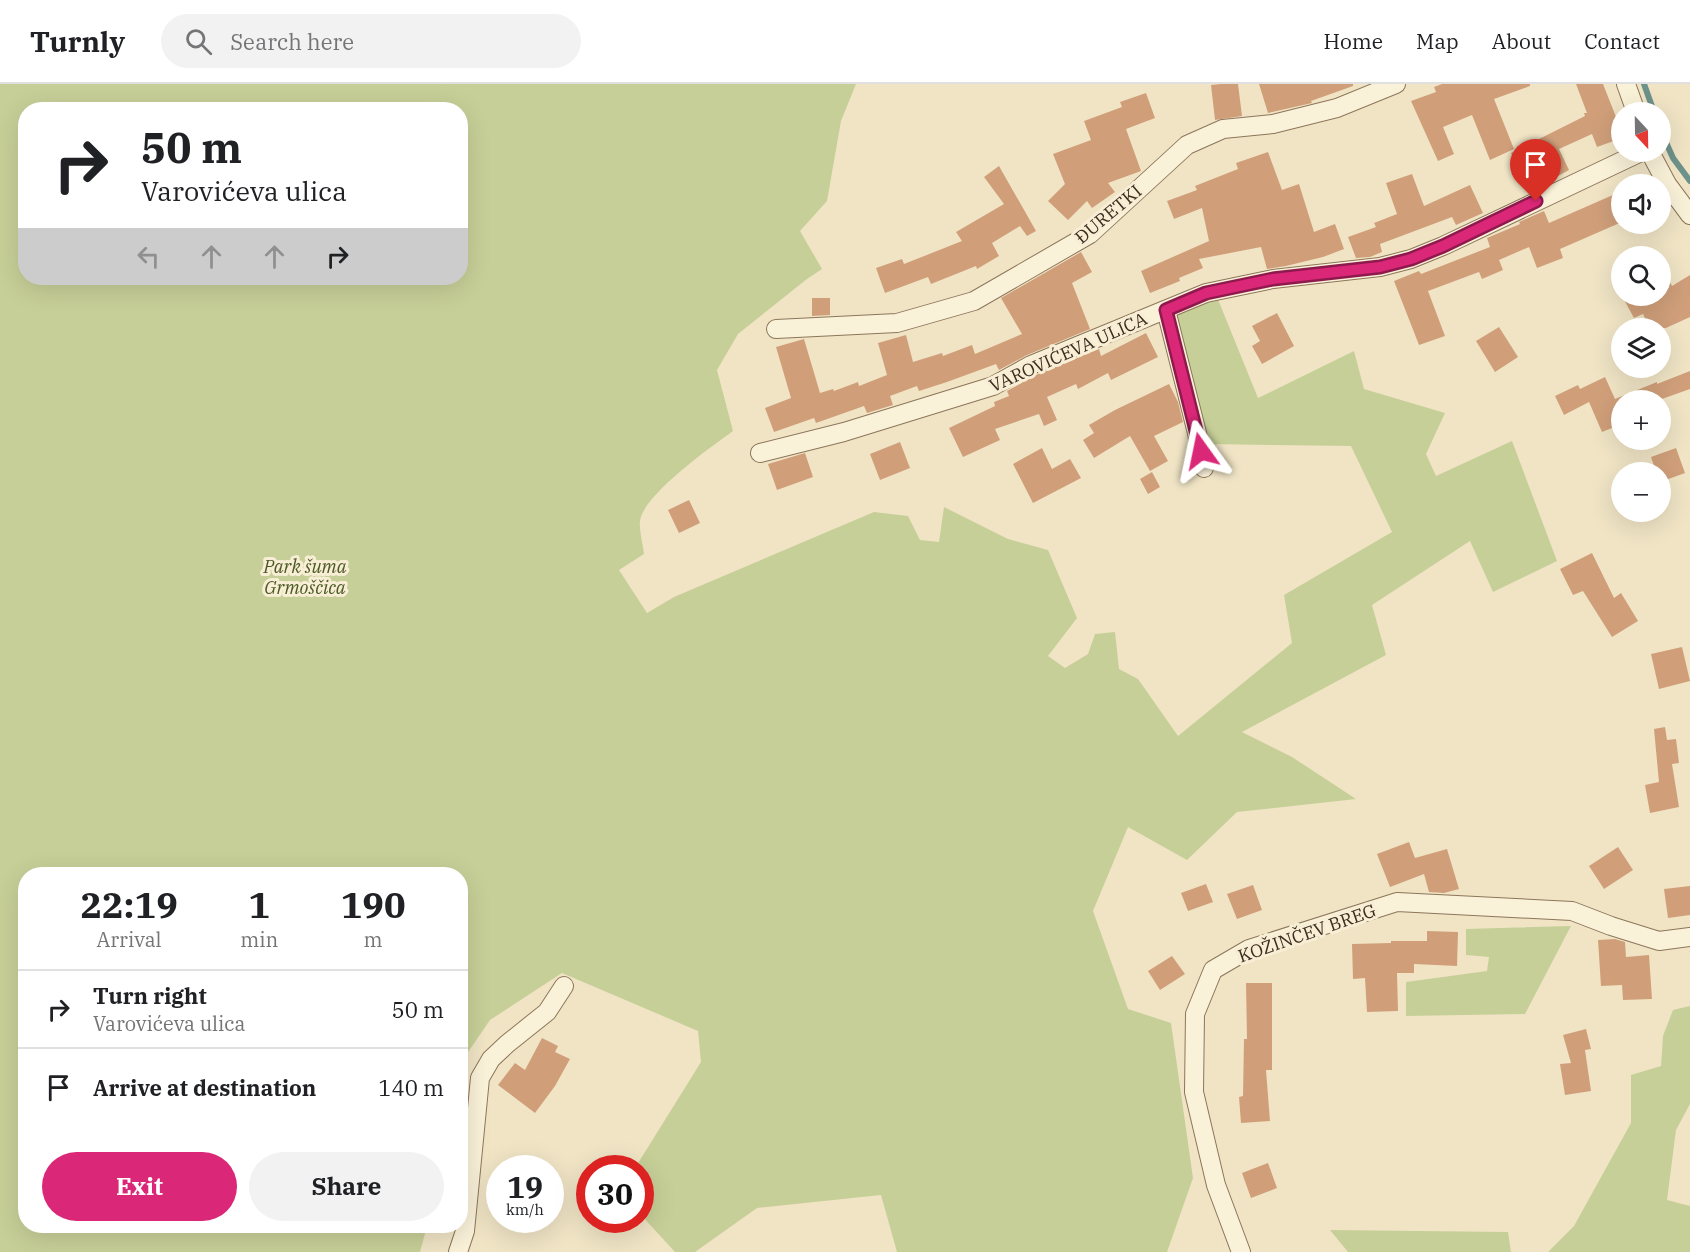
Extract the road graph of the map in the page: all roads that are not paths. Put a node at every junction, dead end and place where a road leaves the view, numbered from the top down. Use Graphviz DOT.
graph roads {
  1 [pos="1396,84"];
  2 [pos="1626,84"];
  3 [pos="1632,102"];
  4 [pos="1620,162"];
  5 [pos="1655,162"];
  6 [pos="1690,215"];
  7 [pos="1166,310"];
  8 [pos="776,329"];
  9 [pos="760,453"];
  10 [pos="1204,468"];
  11 [pos="1690,937"];
  12 [pos="564,986"];
  13 [pos="468,1200"];
  14 [pos="464,1233"];
  15 [pos="458,1252"];
  16 [pos="1241,1252"];
  1 -- 8 [label="street, ĐURETKI"];
  2 -- 3 [label="street"];
  4 -- 7 [label="street, VAROVIĆEVA ULICA"];
  5 -- 6 [label="street"];
  7 -- 9 [label="street, VAROVIĆEVA ULICA"];
  7 -- 10 [label="street"];
  11 -- 16 [label="street, KOŽINČEV BREG"];
  12 -- 13 [label="street"];
  14 -- 15 [label="street"];
}
